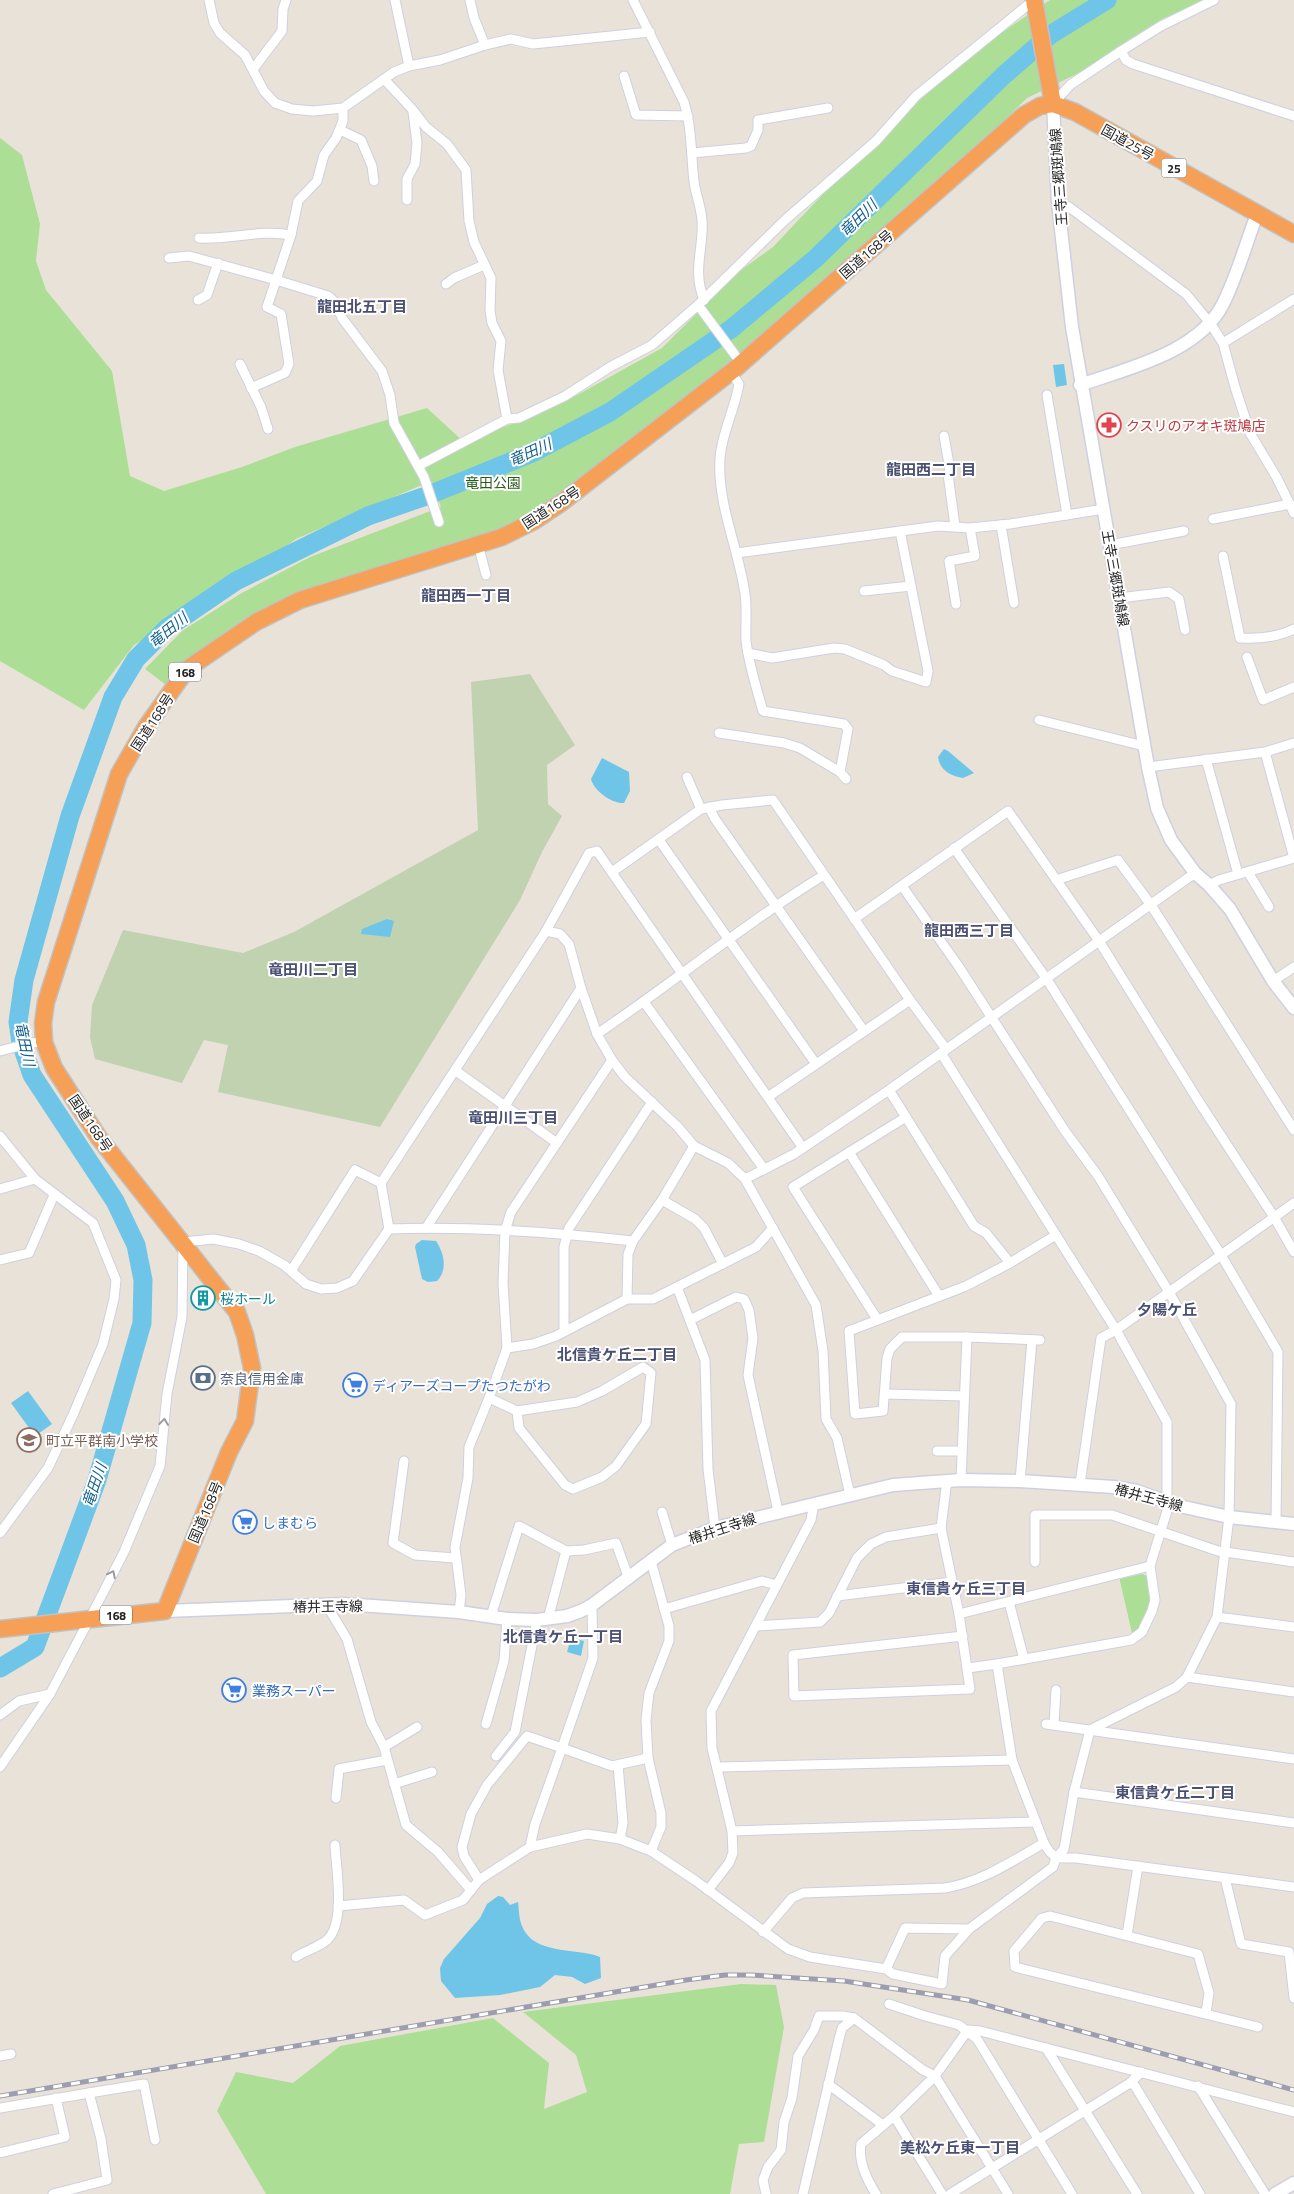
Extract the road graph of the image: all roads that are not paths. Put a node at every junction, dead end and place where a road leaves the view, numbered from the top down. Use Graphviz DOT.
graph roads {
  1 [pos="209,0"];
  2 [pos="286,0"];
  3 [pos="395,0"];
  4 [pos="470,0"];
  5 [pos="1214,0"];
  6 [pos="637,1"];
  7 [pos="1035,8"];
  8 [pos="650,32"];
  9 [pos="484,45"];
  10 [pos="1121,51"];
  11 [pos="409,66"];
  12 [pos="254,68"];
  13 [pos="624,76"];
  14 [pos="384,79"];
  15 [pos="1053,104"];
  16 [pos="343,108"];
  17 [pos="828,108"];
  18 [pos="412,109"];
  19 [pos="688,116"];
  20 [pos="1294,116"];
  21 [pos="340,130"];
  22 [pos="692,153"];
  23 [pos="374,181"];
  24 [pos="407,200"];
  25 [pos="1058,202"];
  26 [pos="1257,214"];
  27 [pos="1294,234"];
  28 [pos="291,235"];
  29 [pos="199,238"];
  30 [pos="169,258"];
  31 [pos="218,263"];
  32 [pos="484,265"];
  33 [pos="276,280"];
  34 [pos="446,284"];
  35 [pos="1294,299"];
  36 [pos="198,300"];
  37 [pos="701,302"];
  38 [pos="1210,322"];
  39 [pos="1223,343"];
  40 [pos="240,364"];
  41 [pos="737,365"];
  42 [pos="1080,386"];
  43 [pos="251,388"];
  44 [pos="1047,395"];
  45 [pos="507,419"];
  46 [pos="268,429"];
  47 [pos="944,436"];
  48 [pos="418,466"];
  49 [pos="1292,508"];
  50 [pos="1104,510"];
  51 [pos="1067,515"];
  52 [pos="1213,518"];
  53 [pos="439,522"];
  54 [pos="1001,525"];
  55 [pos="955,526"];
  56 [pos="970,528"];
  57 [pos="900,531"];
  58 [pos="1184,531"];
  59 [pos="478,544"];
  60 [pos="1110,544"];
  61 [pos="737,553"];
  62 [pos="1223,556"];
  63 [pos="486,575"];
  64 [pos="911,586"];
  65 [pos="864,591"];
  66 [pos="1119,598"];
  67 [pos="1014,603"];
  68 [pos="956,604"];
  69 [pos="1294,629"];
  70 [pos="1185,630"];
  71 [pos="748,654"];
  72 [pos="1246,657"];
  73 [pos="1294,687"];
  74 [pos="1039,720"];
  75 [pos="719,733"];
  76 [pos="1294,743"];
  77 [pos="1144,746"];
  78 [pos="1265,752"];
  79 [pos="1206,759"];
  80 [pos="1148,766"];
  81 [pos="687,777"];
  82 [pos="705,808"];
  83 [pos="659,840"];
  84 [pos="954,848"];
  85 [pos="1294,858"];
  86 [pos="612,872"];
  87 [pos="1248,872"];
  88 [pos="1195,873"];
  89 [pos="1238,874"];
  90 [pos="824,875"];
  91 [pos="1056,880"];
  92 [pos="1209,885"];
  93 [pos="902,886"];
  94 [pos="776,904"];
  95 [pos="1151,905"];
  96 [pos="1269,908"];
  97 [pos="854,919"];
  98 [pos="546,931"];
  99 [pos="729,937"];
  100 [pos="1099,941"];
  101 [pos="1294,966"];
  102 [pos="682,972"];
  103 [pos="1046,978"];
  104 [pos="1273,981"];
  105 [pos="581,988"];
  106 [pos="910,1000"];
  107 [pos="644,1002"];
  108 [pos="1294,1008"];
  109 [pos="992,1016"];
  110 [pos="864,1031"];
  111 [pos="597,1034"];
  112 [pos="38,1042"];
  113 [pos="0,1051"];
  114 [pos="944,1051"];
  115 [pos="612,1060"];
  116 [pos="816,1064"];
  117 [pos="456,1071"];
  118 [pos="889,1090"];
  119 [pos="768,1097"];
  120 [pos="652,1102"];
  121 [pos="505,1105"];
  122 [pos="906,1117"];
  123 [pos="1294,1130"];
  124 [pos="0,1136"];
  125 [pos="557,1143"];
  126 [pos="694,1146"];
  127 [pos="803,1148"];
  128 [pos="849,1152"];
  129 [pos="764,1169"];
  130 [pos="35,1179"];
  131 [pos="745,1179"];
  132 [pos="381,1183"];
  133 [pos="0,1189"];
  134 [pos="54,1195"];
  135 [pos="662,1200"];
  136 [pos="1294,1203"];
  137 [pos="1274,1217"];
  138 [pos="426,1228"];
  139 [pos="773,1228"];
  140 [pos="389,1229"];
  141 [pos="504,1232"];
  142 [pos="567,1235"];
  143 [pos="1056,1235"];
  144 [pos="633,1241"];
  145 [pos="183,1242"];
  146 [pos="1294,1252"];
  147 [pos="1220,1255"];
  148 [pos="0,1260"];
  149 [pos="1010,1263"];
  150 [pos="722,1264"];
  151 [pos="291,1271"];
  152 [pos="677,1287"];
  153 [pos="1169,1292"];
  154 [pos="939,1296"];
  155 [pos="627,1300"];
  156 [pos="877,1319"];
  157 [pos="690,1320"];
  158 [pos="1116,1330"];
  159 [pos="564,1331"];
  160 [pos="967,1337"];
  161 [pos="507,1348"];
  162 [pos="885,1394"];
  163 [pos="964,1396"];
  164 [pos="489,1398"];
  165 [pos="517,1410"];
  166 [pos="938,1451"];
  167 [pos="962,1451"];
  168 [pos="404,1461"];
  169 [pos="947,1480"];
  170 [pos="961,1480"];
  171 [pos="1020,1481"];
  172 [pos="1080,1484"];
  173 [pos="850,1495"];
  174 [pos="1168,1502"];
  175 [pos="814,1503"];
  176 [pos="778,1511"];
  177 [pos="662,1512"];
  178 [pos="1230,1517"];
  179 [pos="1276,1522"];
  180 [pos="1294,1524"];
  181 [pos="715,1528"];
  182 [pos="941,1528"];
  183 [pos="1161,1530"];
  184 [pos="0,1533"];
  185 [pos="672,1545"];
  186 [pos="566,1551"];
  187 [pos="1226,1553"];
  188 [pos="456,1558"];
  189 [pos="652,1561"];
  190 [pos="1035,1562"];
  191 [pos="1294,1562"];
  192 [pos="1150,1566"];
  193 [pos="628,1579"];
  194 [pos="952,1582"];
  195 [pos="777,1584"];
  196 [pos="837,1596"];
  197 [pos="1009,1602"];
  198 [pos="326,1604"];
  199 [pos="592,1604"];
  200 [pos="664,1609"];
  201 [pos="165,1610"];
  202 [pos="459,1612"];
  203 [pos="959,1614"];
  204 [pos="492,1616"];
  205 [pos="1217,1617"];
  206 [pos="90,1618"];
  207 [pos="507,1619"];
  208 [pos="542,1619"];
  209 [pos="756,1626"];
  210 [pos="1294,1627"];
  211 [pos="0,1629"];
  212 [pos="963,1636"];
  213 [pos="1024,1659"];
  214 [pos="997,1664"];
  215 [pos="968,1668"];
  216 [pos="1187,1677"];
  217 [pos="1056,1690"];
  218 [pos="1294,1692"];
  219 [pos="50,1694"];
  220 [pos="0,1715"];
  221 [pos="486,1724"];
  222 [pos="417,1727"];
  223 [pos="1090,1730"];
  224 [pos="384,1746"];
  225 [pos="562,1748"];
  226 [pos="496,1756"];
  227 [pos="648,1758"];
  228 [pos="1294,1759"];
  229 [pos="387,1760"];
  230 [pos="1012,1760"];
  231 [pos="618,1765"];
  232 [pos="0,1767"];
  233 [pos="718,1767"];
  234 [pos="432,1772"];
  235 [pos="394,1784"];
  236 [pos="1074,1792"];
  237 [pos="336,1798"];
  238 [pos="1036,1822"];
  239 [pos="1294,1823"];
  240 [pos="732,1831"];
  241 [pos="620,1840"];
  242 [pos="1044,1843"];
  243 [pos="335,1845"];
  244 [pos="530,1847"];
  245 [pos="651,1851"];
  246 [pos="1056,1858"];
  247 [pos="1138,1866"];
  248 [pos="1225,1878"];
  249 [pos="479,1880"];
  250 [pos="1294,1887"];
  251 [pos="471,1890"];
  252 [pos="708,1890"];
  253 [pos="338,1906"];
  254 [pos="969,1929"];
  255 [pos="763,1932"];
  256 [pos="1127,1935"];
  257 [pos="1291,1952"];
  258 [pos="296,1956"];
  259 [pos="886,1969"];
  260 [pos="1294,1998"];
  261 [pos="889,2004"];
  262 [pos="1206,2014"];
  263 [pos="854,2018"];
  264 [pos="1258,2027"];
  265 [pos="968,2030"];
  266 [pos="1046,2048"];
  267 [pos="11,2054"];
  268 [pos="0,2056"];
  269 [pos="1141,2072"];
  270 [pos="935,2076"];
  271 [pos="1130,2082"];
  272 [pos="828,2084"];
  273 [pos="1198,2086"];
  274 [pos="90,2093"];
  275 [pos="56,2098"];
  276 [pos="0,2108"];
  277 [pos="1085,2111"];
  278 [pos="1294,2112"];
  279 [pos="894,2116"];
  280 [pos="883,2125"];
  281 [pos="155,2140"];
  282 [pos="1038,2140"];
  283 [pos="0,2153"];
  284 [pos="992,2168"];
  285 [pos="1294,2182"];
  286 [pos="82,2190"];
  287 [pos="53,2194"];
  288 [pos="766,2194"];
  289 [pos="803,2194"];
  290 [pos="876,2194"];
  291 [pos="942,2194"];
  292 [pos="950,2194"];
  293 [pos="1008,2194"];
  294 [pos="1072,2194"];
  295 [pos="1137,2194"];
  296 [pos="1200,2194"];
  297 [pos="1265,2194"];
  298 [pos="1275,2194"];
  1 -- 12 [label="street"];
  2 -- 12 [label="street"];
  3 -- 11 [label="street"];
  4 -- 9 [label="street"];
  5 -- 10 [label="street"];
  6 -- 8 [label="street"];
  7 -- 15 [label="highway"];
  7 -- 37 [label="street"];
  8 -- 9 [label="street"];
  8 -- 19 [label="street"];
  9 -- 11 [label="street"];
  10 -- 15 [label="street"];
  10 -- 20 [label="street"];
  11 -- 14 [label="street"];
  12 -- 16 [label="street"];
  13 -- 19 [label="street"];
  14 -- 16 [label="street"];
  14 -- 18 [label="street"];
  15 -- 25 [label="main road, 王寺三郷斑鳩線"];
  15 -- 26 [label="highway, 国道25号 / 25"];
  15 -- 41 [label="highway, 国道168号 / 168"];
  16 -- 21 [label="street"];
  17 -- 22 [label="street"];
  18 -- 24 [label="street"];
  18 -- 32 [label="street"];
  19 -- 22 [label="street"];
  21 -- 23 [label="street"];
  21 -- 28 [label="street"];
  22 -- 37 [label="street"];
  25 -- 38 [label="street"];
  25 -- 42 [label="main road, 王寺三郷斑鳩線"];
  26 -- 27 [label="highway, 国道25号 / 25"];
  26 -- 38 [label="main road"];
  28 -- 29 [label="street"];
  28 -- 33 [label="street"];
  30 -- 31 [label="street"];
  31 -- 33 [label="street"];
  31 -- 36 [label="street"];
  32 -- 34 [label="street"];
  32 -- 45 [label="street"];
  33 -- 43 [label="street"];
  33 -- 48 [label="street"];
  35 -- 39 [label="street"];
  37 -- 41 [label="street"];
  37 -- 45 [label="street"];
  38 -- 39 [label="street"];
  38 -- 42 [label="main road"];
  39 -- 49 [label="street"];
  40 -- 43 [label="street"];
  41 -- 59 [label="highway, 国道168号 / 168"];
  41 -- 61 [label="street"];
  42 -- 50 [label="main road, 王寺三郷斑鳩線"];
  43 -- 46 [label="street"];
  44 -- 51 [label="street"];
  45 -- 48 [label="street"];
  47 -- 55 [label="street"];
  48 -- 53 [label="street"];
  49 -- 52 [label="street"];
  50 -- 51 [label="street"];
  50 -- 60 [label="main road, 王寺三郷斑鳩線"];
  51 -- 54 [label="street"];
  54 -- 56 [label="street"];
  54 -- 67 [label="street"];
  55 -- 56 [label="street"];
  55 -- 57 [label="street"];
  56 -- 68 [label="street"];
  57 -- 61 [label="street"];
  57 -- 64 [label="street"];
  58 -- 60 [label="street"];
  59 -- 63 [label="street"];
  59 -- 112 [label="highway, 国道168号 / 168"];
  60 -- 66 [label="main road, 王寺三郷斑鳩線"];
  61 -- 71 [label="street"];
  62 -- 69 [label="street"];
  64 -- 65 [label="street"];
  64 -- 71 [label="street"];
  66 -- 70 [label="street"];
  66 -- 77 [label="main road, 王寺三郷斑鳩線"];
  71 -- 75 [label="street"];
  72 -- 73 [label="street"];
  74 -- 77 [label="street"];
  76 -- 78 [label="street"];
  77 -- 80 [label="main road, 王寺三郷斑鳩線"];
  78 -- 79 [label="street"];
  78 -- 85 [label="street"];
  79 -- 80 [label="street"];
  79 -- 89 [label="street"];
  80 -- 88 [label="main road, 王寺三郷斑鳩線"];
  81 -- 82 [label="street"];
  82 -- 83 [label="street"];
  82 -- 90 [label="street"];
  82 -- 94 [label="street"];
  83 -- 86 [label="street"];
  83 -- 99 [label="street"];
  84 -- 91 [label="street"];
  84 -- 93 [label="street"];
  84 -- 103 [label="street"];
  85 -- 87 [label="street"];
  86 -- 98 [label="street"];
  86 -- 102 [label="street"];
  87 -- 89 [label="street"];
  87 -- 96 [label="street"];
  88 -- 92 [label="main road, 王寺三郷斑鳩線"];
  88 -- 95 [label="street"];
  89 -- 92 [label="street"];
  90 -- 94 [label="street"];
  90 -- 97 [label="street"];
  91 -- 95 [label="street"];
  91 -- 100 [label="street"];
  92 -- 104 [label="main road, 王寺三郷斑鳩線"];
  93 -- 97 [label="street"];
  93 -- 109 [label="street"];
  94 -- 99 [label="street"];
  94 -- 110 [label="street"];
  95 -- 100 [label="street"];
  95 -- 123 [label="street"];
  97 -- 106 [label="street"];
  98 -- 105 [label="street"];
  98 -- 117 [label="street"];
  99 -- 102 [label="street"];
  99 -- 116 [label="street"];
  100 -- 103 [label="street"];
  100 -- 137 [label="street"];
  101 -- 104 [label="street"];
  102 -- 107 [label="street"];
  102 -- 119 [label="street"];
  103 -- 109 [label="street"];
  103 -- 147 [label="street"];
  104 -- 108 [label="main road, 王寺三郷斑鳩線"];
  105 -- 111 [label="street"];
  105 -- 121 [label="street"];
  106 -- 110 [label="street"];
  106 -- 114 [label="street"];
  107 -- 111 [label="street"];
  107 -- 129 [label="street"];
  109 -- 114 [label="street"];
  109 -- 153 [label="street"];
  110 -- 116 [label="street"];
  111 -- 115 [label="street"];
  112 -- 113 [label="street"];
  112 -- 145 [label="highway, 国道168号 / 168"];
  114 -- 118 [label="street"];
  114 -- 143 [label="street"];
  115 -- 120 [label="street"];
  115 -- 125 [label="street"];
  116 -- 119 [label="street"];
  117 -- 121 [label="street"];
  117 -- 132 [label="street"];
  118 -- 122 [label="street"];
  118 -- 127 [label="street"];
  119 -- 127 [label="street"];
  120 -- 126 [label="street"];
  120 -- 142 [label="street"];
  121 -- 125 [label="street"];
  121 -- 138 [label="street"];
  122 -- 128 [label="street"];
  122 -- 149 [label="street"];
  124 -- 130 [label="street"];
  125 -- 141 [label="street"];
  126 -- 131 [label="street"];
  126 -- 135 [label="street"];
  127 -- 129 [label="street"];
  128 -- 154 [label="street"];
  128 -- 156 [label="street"];
  129 -- 131 [label="street"];
  130 -- 133 [label="street"];
  130 -- 134 [label="street"];
  131 -- 139 [label="street"];
  132 -- 140 [label="street"];
  132 -- 151 [label="street"];
  134 -- 148 [label="street"];
  134 -- 184 [label="street"];
  135 -- 144 [label="street"];
  135 -- 150 [label="street"];
  136 -- 137 [label="street"];
  137 -- 146 [label="street"];
  137 -- 147 [label="street"];
  138 -- 140 [label="street"];
  138 -- 141 [label="street"];
  139 -- 150 [label="street"];
  139 -- 173 [label="street"];
  140 -- 151 [label="street"];
  141 -- 142 [label="street"];
  141 -- 161 [label="street"];
  142 -- 144 [label="street"];
  142 -- 159 [label="street"];
  143 -- 149 [label="street"];
  143 -- 158 [label="street"];
  144 -- 155 [label="street"];
  145 -- 151 [label="street"];
  145 -- 201 [label="highway, 国道168号 / 168"];
  206 -- 145 [label="street, one-way"];
  147 -- 153 [label="street"];
  147 -- 179 [label="street"];
  149 -- 154 [label="street"];
  150 -- 152 [label="street"];
  152 -- 155 [label="street"];
  152 -- 157 [label="street"];
  153 -- 158 [label="street"];
  153 -- 178 [label="street"];
  154 -- 156 [label="street"];
  155 -- 159 [label="street"];
  156 -- 162 [label="street"];
  157 -- 176 [label="street"];
  157 -- 181 [label="street"];
  158 -- 172 [label="street"];
  158 -- 174 [label="street"];
  159 -- 161 [label="street"];
  160 -- 162 [label="street"];
  160 -- 163 [label="street"];
  160 -- 171 [label="street"];
  161 -- 164 [label="street"];
  162 -- 163 [label="street"];
  163 -- 167 [label="street"];
  164 -- 165 [label="street"];
  164 -- 188 [label="street"];
  165 -- 165 [label="street"];
  166 -- 167 [label="street"];
  167 -- 170 [label="street"];
  168 -- 188 [label="street"];
  169 -- 170 [label="main road, 椿井王寺線"];
  169 -- 173 [label="main road, 椿井王寺線"];
  169 -- 182 [label="street"];
  170 -- 171 [label="main road, 椿井王寺線"];
  171 -- 172 [label="main road, 椿井王寺線"];
  172 -- 174 [label="main road, 椿井王寺線"];
  173 -- 175 [label="main road, 椿井王寺線"];
  174 -- 178 [label="main road, 椿井王寺線"];
  174 -- 183 [label="street"];
  175 -- 176 [label="main road, 椿井王寺線"];
  175 -- 195 [label="street"];
  176 -- 181 [label="main road, 椿井王寺線"];
  177 -- 185 [label="street"];
  178 -- 179 [label="main road, 椿井王寺線"];
  178 -- 187 [label="street"];
  179 -- 180 [label="main road, 椿井王寺線"];
  181 -- 185 [label="main road, 椿井王寺線"];
  182 -- 194 [label="street"];
  182 -- 196 [label="street"];
  183 -- 187 [label="street"];
  183 -- 190 [label="street"];
  183 -- 192 [label="street"];
  185 -- 189 [label="main road, 椿井王寺線"];
  186 -- 193 [label="street"];
  186 -- 204 [label="street"];
  186 -- 208 [label="street"];
  187 -- 191 [label="street"];
  187 -- 205 [label="street"];
  188 -- 202 [label="street"];
  189 -- 193 [label="main road, 椿井王寺線"];
  189 -- 200 [label="street"];
  192 -- 197 [label="street"];
  192 -- 213 [label="street"];
  193 -- 199 [label="main road, 椿井王寺線"];
  194 -- 196 [label="street"];
  194 -- 203 [label="street"];
  195 -- 200 [label="street"];
  195 -- 209 [label="street"];
  196 -- 209 [label="street"];
  197 -- 203 [label="street"];
  197 -- 213 [label="street"];
  198 -- 201 [label="main road, 椿井王寺線"];
  198 -- 202 [label="main road, 椿井王寺線"];
  198 -- 224 [label="street"];
  199 -- 208 [label="main road, 椿井王寺線"];
  199 -- 225 [label="street"];
  200 -- 227 [label="street"];
  201 -- 206 [label="highway, 168"];
  202 -- 204 [label="main road, 椿井王寺線"];
  203 -- 212 [label="street"];
  204 -- 207 [label="main road, 椿井王寺線"];
  205 -- 210 [label="street"];
  205 -- 216 [label="street"];
  206 -- 211 [label="highway, 168"];
  206 -- 219 [label="street"];
  207 -- 208 [label="main road, 椿井王寺線"];
  207 -- 221 [label="street"];
  208 -- 226 [label="street"];
  209 -- 233 [label="street"];
  212 -- 215 [label="street"];
  212 -- 215 [label="street"];
  213 -- 214 [label="street"];
  214 -- 215 [label="street"];
  214 -- 230 [label="street"];
  216 -- 218 [label="street"];
  216 -- 223 [label="street"];
  217 -- 223 [label="street"];
  219 -- 220 [label="street"];
  219 -- 232 [label="street"];
  222 -- 224 [label="street"];
  223 -- 228 [label="street"];
  223 -- 236 [label="street"];
  224 -- 229 [label="street"];
  225 -- 231 [label="street"];
  225 -- 244 [label="street"];
  225 -- 249 [label="street"];
  227 -- 231 [label="street"];
  227 -- 245 [label="street"];
  229 -- 235 [label="street"];
  229 -- 237 [label="street"];
  230 -- 233 [label="street"];
  230 -- 238 [label="street"];
  231 -- 241 [label="street"];
  233 -- 240 [label="street"];
  234 -- 235 [label="street"];
  235 -- 251 [label="street"];
  236 -- 239 [label="street"];
  236 -- 246 [label="street"];
  238 -- 240 [label="street"];
  238 -- 242 [label="street"];
  240 -- 252 [label="street"];
  241 -- 244 [label="street"];
  241 -- 245 [label="street"];
  242 -- 246 [label="street"];
  242 -- 255 [label="street"];
  243 -- 253 [label="street"];
  244 -- 249 [label="street"];
  245 -- 252 [label="street"];
  246 -- 247 [label="street"];
  246 -- 254 [label="street"];
  247 -- 248 [label="street"];
  247 -- 256 [label="street"];
  248 -- 250 [label="street"];
  248 -- 257 [label="street"];
  249 -- 251 [label="street"];
  251 -- 253 [label="street"];
  252 -- 255 [label="street"];
  253 -- 258 [label="street"];
  254 -- 259 [label="street"];
  254 -- 259 [label="street"];
  255 -- 259 [label="street"];
  256 -- 262 [label="street"];
  256 -- 262 [label="street"];
  257 -- 260 [label="street"];
  261 -- 265 [label="street"];
  262 -- 264 [label="street"];
  263 -- 270 [label="street"];
  263 -- 272 [label="street"];
  263 -- 288 [label="street"];
  265 -- 266 [label="street"];
  265 -- 270 [label="street"];
  265 -- 282 [label="street"];
  266 -- 269 [label="street"];
  266 -- 277 [label="street"];
  267 -- 268 [label="street"];
  269 -- 271 [label="street"];
  269 -- 273 [label="street"];
  270 -- 279 [label="street"];
  270 -- 284 [label="street"];
  271 -- 277 [label="street"];
  271 -- 296 [label="street"];
  272 -- 280 [label="street"];
  272 -- 289 [label="street"];
  273 -- 278 [label="street"];
  273 -- 297 [label="street"];
  274 -- 275 [label="street"];
  274 -- 281 [label="street"];
  274 -- 286 [label="street"];
  275 -- 276 [label="street"];
  275 -- 283 [label="street"];
  277 -- 282 [label="street"];
  277 -- 295 [label="street"];
  279 -- 280 [label="street"];
  279 -- 291 [label="street"];
  280 -- 290 [label="street"];
  282 -- 284 [label="street"];
  282 -- 294 [label="street"];
  284 -- 292 [label="street"];
  284 -- 293 [label="street"];
  285 -- 298 [label="main road"];
  286 -- 287 [label="street"];
}
